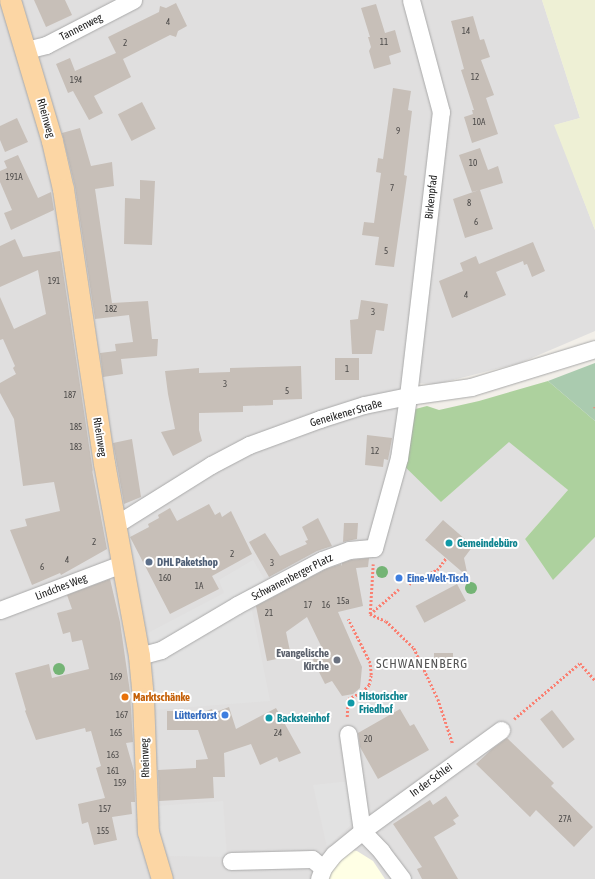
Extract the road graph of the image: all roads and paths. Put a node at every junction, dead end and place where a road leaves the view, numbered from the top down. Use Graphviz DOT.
graph roads {
  1 [pos="10,0"];
  2 [pos="133,0"];
  3 [pos="411,0"];
  4 [pos="26,50"];
  5 [pos="595,349"];
  6 [pos="408,396"];
  7 [pos="115,525"];
  8 [pos="374,548"];
  9 [pos="446,558"];
  10 [pos="122,564"];
  11 [pos="409,584"];
  12 [pos="399,589"];
  13 [pos="0,610"];
  14 [pos="370,614"];
  15 [pos="348,619"];
  16 [pos="139,656"];
  17 [pos="595,680"];
  18 [pos="347,710"];
  19 [pos="501,730"];
  20 [pos="348,734"];
  21 [pos="458,760"];
  22 [pos="362,830"];
  23 [pos="231,861"];
  24 [pos="321,874"];
  25 [pos="162,879"];
  26 [pos="402,879"];
  1 -- 4 [label="main road, Rheinweg"];
  2 -- 4 [label="street, Tannenweg"];
  3 -- 6 [label="street, Birkenpfad"];
  4 -- 7 [label="main road, Rheinweg"];
  5 -- 6 [label="street, Geneikener Straße"];
  6 -- 7 [label="street, Geneikener Straße"];
  6 -- 8 [label="street"];
  7 -- 10 [label="main road, Rheinweg"];
  8 -- 14 [label="path"];
  8 -- 16 [label="street, Schwanenberger Platz"];
  9 -- 11 [label="path"];
  10 -- 13 [label="street, Lindches Weg"];
  10 -- 16 [label="main road, Rheinweg"];
  12 -- 14 [label="path"];
  14 -- 21 [label="path"];
  15 -- 18 [label="path"];
  16 -- 25 [label="main road, Rheinweg"];
  17 -- 19 [label="path"];
  19 -- 21 [label="street, In der Schlei"];
  20 -- 22 [label="street"];
  21 -- 22 [label="street, In der Schlei"];
  22 -- 24 [label="street, In der Schlei"];
  22 -- 26 [label="street"];
  23 -- 24 [label="street"];
}
